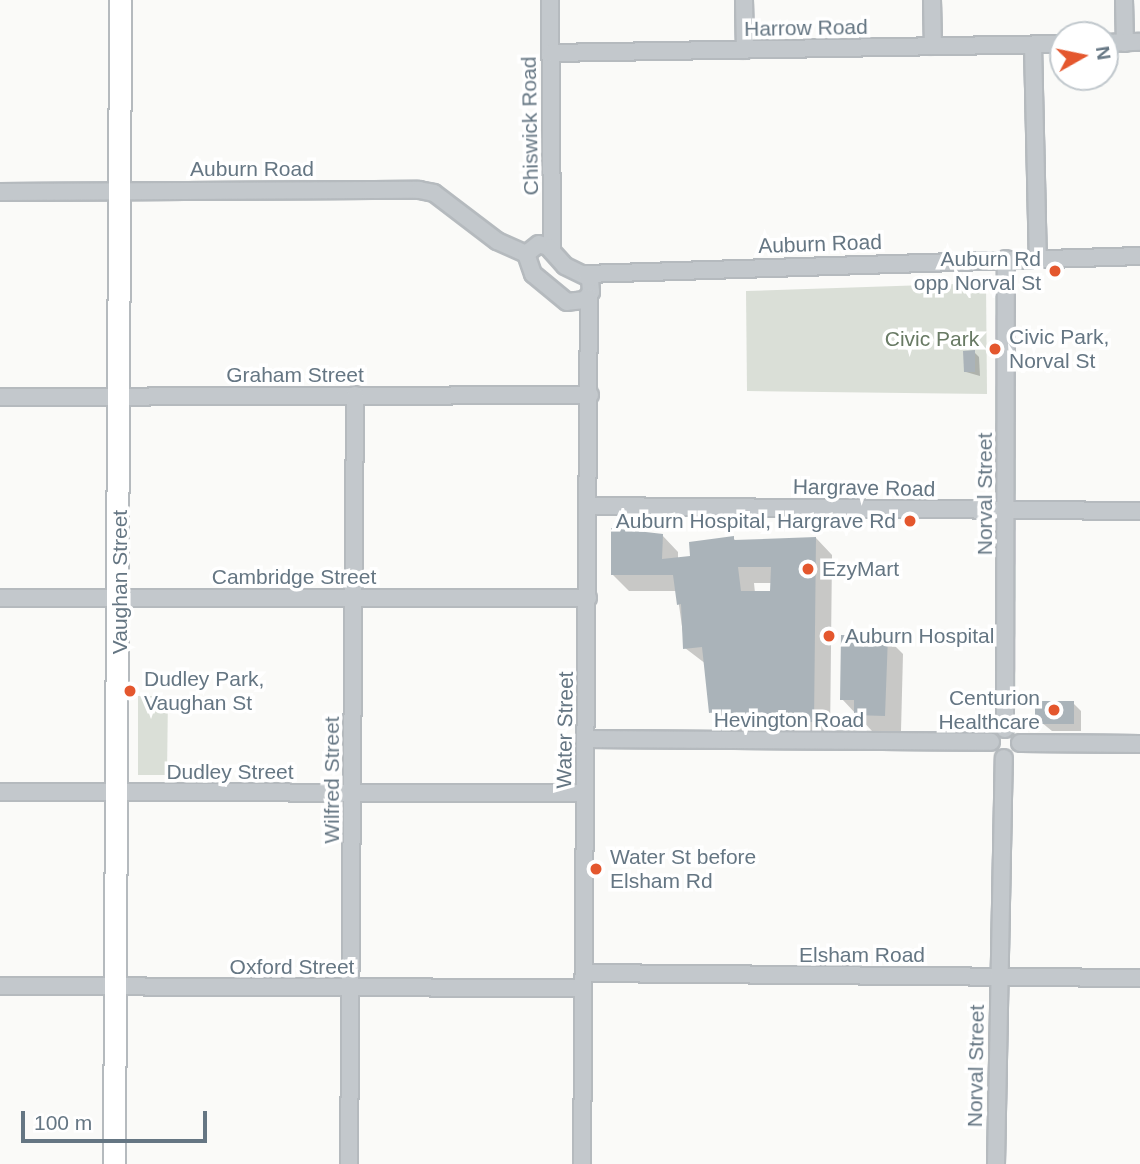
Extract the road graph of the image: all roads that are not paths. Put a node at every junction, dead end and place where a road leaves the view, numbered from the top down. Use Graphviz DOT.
graph roads {
  1 [pos="120,0"];
  2 [pos="550,0"];
  3 [pos="744,0"];
  4 [pos="932,0"];
  5 [pos="1124,0"];
  6 [pos="1132,42"];
  7 [pos="1049,44"];
  8 [pos="1033,45"];
  9 [pos="933,46"];
  10 [pos="745,50"];
  11 [pos="551,53"];
  12 [pos="120,191"];
  13 [pos="0,192"];
  14 [pos="552,251"];
  15 [pos="526,254"];
  16 [pos="1140,256"];
  17 [pos="1006,259"];
  18 [pos="1038,259"];
  19 [pos="586,274"];
  20 [pos="589,297"];
  21 [pos="355,395"];
  22 [pos="590,395"];
  23 [pos="0,397"];
  24 [pos="121,398"];
  25 [pos="589,506"];
  26 [pos="1005,510"];
  27 [pos="1140,511"];
  28 [pos="0,598"];
  29 [pos="120,598"];
  30 [pos="355,598"];
  31 [pos="587,598"];
  32 [pos="1005,729"];
  33 [pos="586,739"];
  34 [pos="991,742"];
  35 [pos="1020,743"];
  36 [pos="1140,744"];
  37 [pos="1004,758"];
  38 [pos="0,792"];
  39 [pos="118,792"];
  40 [pos="352,793"];
  41 [pos="585,793"];
  42 [pos="999,977"];
  43 [pos="1140,978"];
  44 [pos="584,981"];
  45 [pos="0,986"];
  46 [pos="117,987"];
  47 [pos="352,988"];
  48 [pos="114,1164"];
  49 [pos="349,1164"];
  50 [pos="582,1164"];
  51 [pos="996,1164"];
  1 -- 12 [label="main road, Vaughan Street"];
  2 -- 11 [label="street, Chiswick Road"];
  3 -- 10 [label="street"];
  4 -- 9 [label="street"];
  5 -- 6 [label="street"];
  7 -- 8 [label="street, Harrow Road"];
  8 -- 9 [label="street, Harrow Road"];
  8 -- 18 [label="street"];
  9 -- 10 [label="street, Harrow Road"];
  10 -- 11 [label="street, Harrow Road"];
  11 -- 14 [label="street, Chiswick Road"];
  12 -- 13 [label="street, Auburn Road"];
  12 -- 15 [label="street, Auburn Road"];
  12 -- 24 [label="main road, Vaughan Street"];
  14 -- 15 [label="street"];
  14 -- 19 [label="street"];
  15 -- 20 [label="street"];
  16 -- 18 [label="street, Auburn Road"];
  17 -- 18 [label="street, Auburn Road"];
  17 -- 19 [label="street, Auburn Road"];
  17 -- 26 [label="street, Norval Street"];
  19 -- 20 [label="street, Water Street"];
  20 -- 22 [label="street, Water Street"];
  21 -- 22 [label="street, Graham Street"];
  21 -- 24 [label="street, Graham Street"];
  21 -- 30 [label="street, Wilfred Street"];
  22 -- 25 [label="street, Water Street"];
  23 -- 24 [label="street, Graham Street"];
  24 -- 29 [label="main road, Vaughan Street"];
  25 -- 26 [label="street, Hargrave Road"];
  25 -- 31 [label="street, Water Street"];
  26 -- 27 [label="street, Hargrave Road"];
  26 -- 32 [label="street, Norval Street"];
  28 -- 29 [label="street, Cambridge Street"];
  29 -- 30 [label="street, Cambridge Street"];
  29 -- 39 [label="main road, Vaughan Street"];
  30 -- 31 [label="street, Cambridge Street"];
  30 -- 40 [label="street, Wilfred Street"];
  31 -- 33 [label="street, Water Street"];
  32 -- 34 [label="street"];
  32 -- 35 [label="street"];
  33 -- 34 [label="street, Hevington Road"];
  33 -- 41 [label="street, Water Street"];
  34 -- 37 [label="street"];
  35 -- 36 [label="street"];
  35 -- 37 [label="street"];
  37 -- 42 [label="street, Norval Street"];
  38 -- 39 [label="street, Dudley Street"];
  39 -- 40 [label="street, Dudley Street"];
  39 -- 46 [label="main road, Vaughan Street"];
  40 -- 41 [label="street, Dudley Street"];
  40 -- 47 [label="street, Wilfred Street"];
  41 -- 44 [label="street, Water Street"];
  42 -- 43 [label="street, Elsham Road"];
  42 -- 44 [label="street, Elsham Road"];
  42 -- 51 [label="street, Norval Street"];
  44 -- 47 [label="street, Oxford Street"];
  44 -- 50 [label="street, Water Street"];
  45 -- 46 [label="street, Oxford Street"];
  46 -- 47 [label="street, Oxford Street"];
  46 -- 48 [label="main road, Vaughan Street"];
  47 -- 49 [label="street, Wilfred Street"];
}
